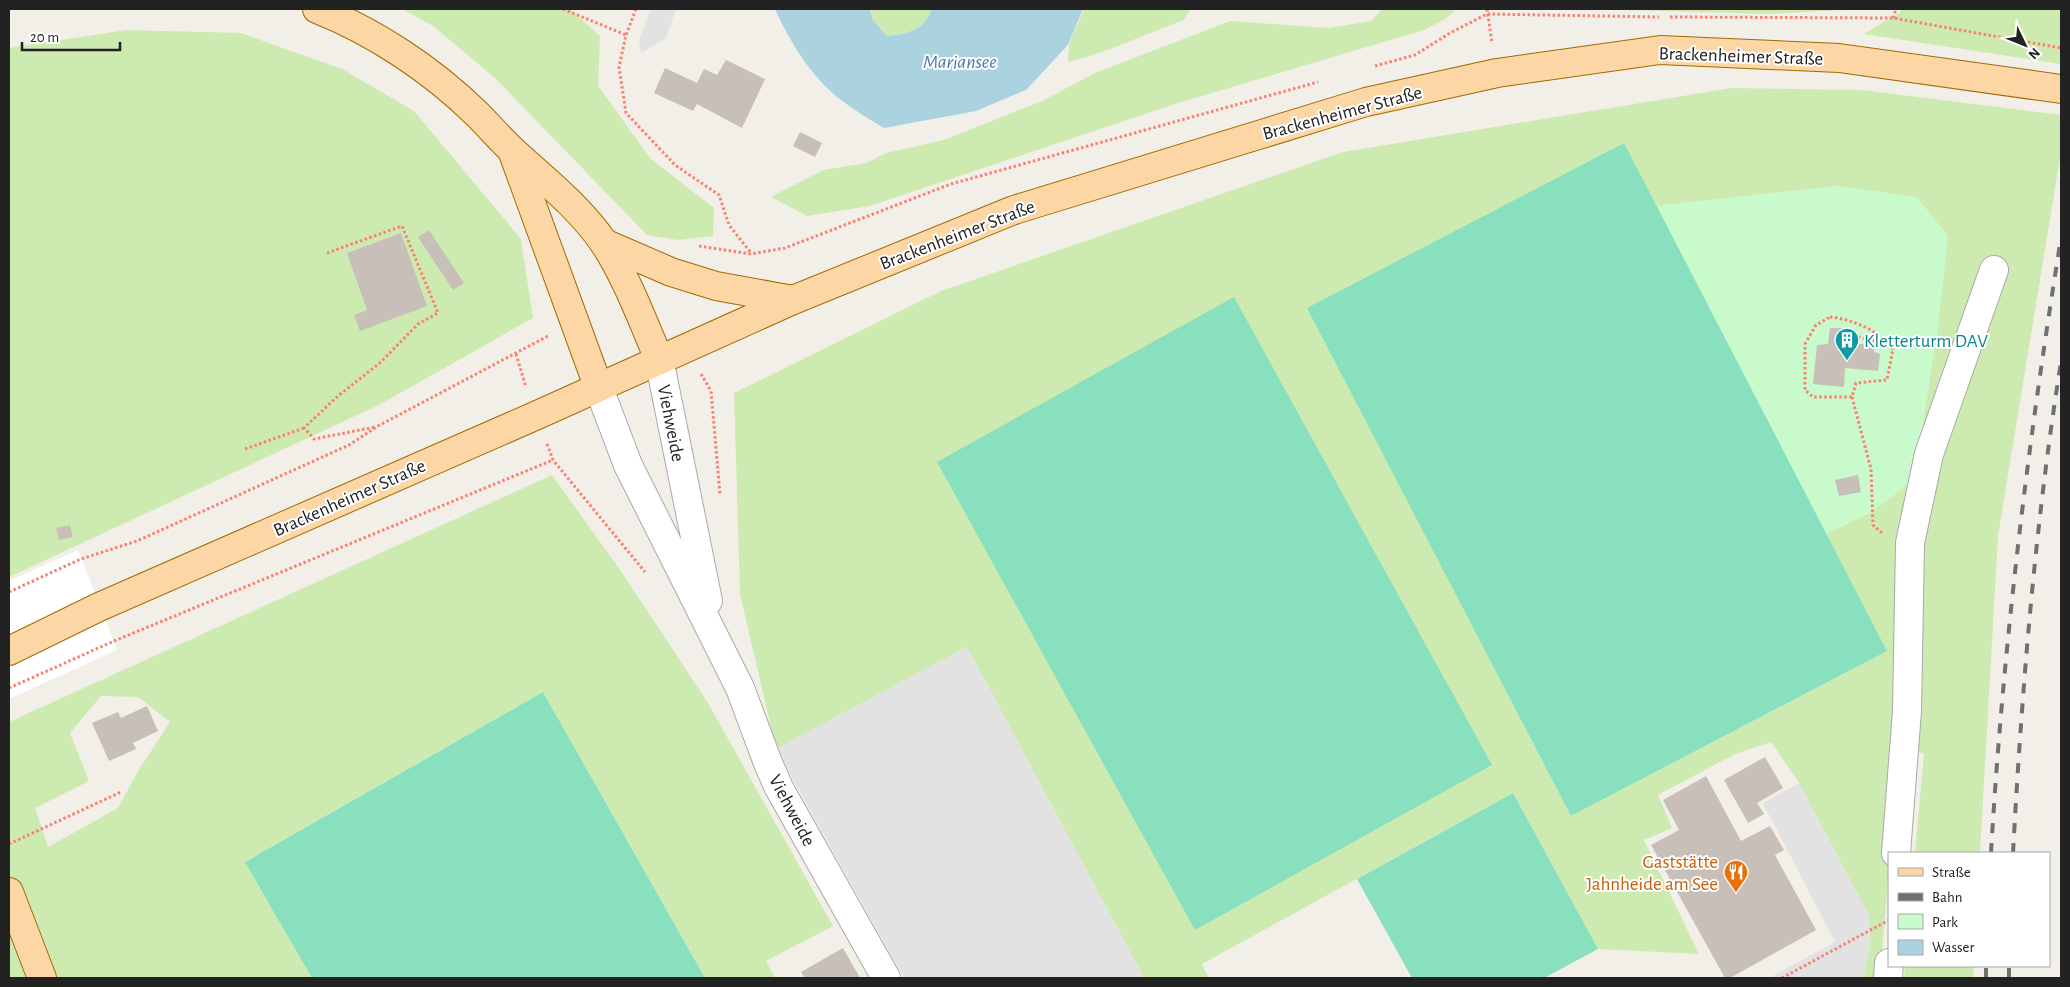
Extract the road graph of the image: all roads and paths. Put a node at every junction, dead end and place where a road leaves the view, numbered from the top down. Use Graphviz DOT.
graph roads {
  1 [pos="317,9"];
  2 [pos="562,9"];
  3 [pos="636,9"];
  4 [pos="1896,9"];
  5 [pos="1487,14"];
  6 [pos="1893,18"];
  7 [pos="626,35"];
  8 [pos="1368,68"];
  9 [pos="1321,81"];
  10 [pos="2061,89"];
  11 [pos="512,150"];
  12 [pos="604,243"];
  13 [pos="327,253"];
  14 [pos="751,254"];
  15 [pos="1994,270"];
  16 [pos="671,272"];
  17 [pos="793,300"];
  18 [pos="574,322"];
  19 [pos="1846,343"];
  20 [pos="1893,349"];
  21 [pos="659,359"];
  22 [pos="598,386"];
  23 [pos="1852,397"];
  24 [pos="378,426"];
  25 [pos="304,428"];
  26 [pos="245,449"];
  27 [pos="553,460"];
  28 [pos="1873,511"];
  29 [pos="9,592"];
  30 [pos="714,635"];
  31 [pos="9,651"];
  32 [pos="9,688"];
  33 [pos="121,792"];
  34 [pos="9,844"];
  35 [pos="1896,852"];
  36 [pos="9,892"];
  37 [pos="1888,921"];
  38 [pos="42,978"];
  39 [pos="886,978"];
  40 [pos="1782,978"];
  1 -- 11 [label="main road"];
  2 -- 7 [label="path"];
  3 -- 7 [label="path"];
  4 -- 6 [label="path"];
  5 -- 8 [label="path"];
  7 -- 14 [label="path"];
  9 -- 14 [label="path"];
  10 -- 17 [label="main road, Brackenheimer Straße"];
  11 -- 12 [label="main road"];
  11 -- 18 [label="main road"];
  12 -- 16 [label="main road"];
  12 -- 21 [label="main road"];
  13 -- 25 [label="path"];
  14 -- 16 [label="path"];
  15 -- 35 [label="street"];
  16 -- 17 [label="main road"];
  17 -- 21 [label="main road, Brackenheimer Straße"];
  18 -- 22 [label="main road"];
  18 -- 24 [label="path"];
  19 -- 20 [label="path"];
  20 -- 23 [label="path"];
  20 -- 23 [label="path"];
  21 -- 22 [label="main road, Brackenheimer Straße"];
  21 -- 30 [label="street, Viehweide"];
  22 -- 30 [label="street, Viehweide"];
  22 -- 31 [label="main road, Brackenheimer Straße"];
  23 -- 28 [label="path"];
  24 -- 25 [label="path"];
  24 -- 29 [label="path"];
  25 -- 26 [label="path"];
  27 -- 32 [label="path"];
  30 -- 39 [label="street, Viehweide"];
  33 -- 34 [label="path"];
  36 -- 38 [label="main road"];
  37 -- 40 [label="path"];
}
